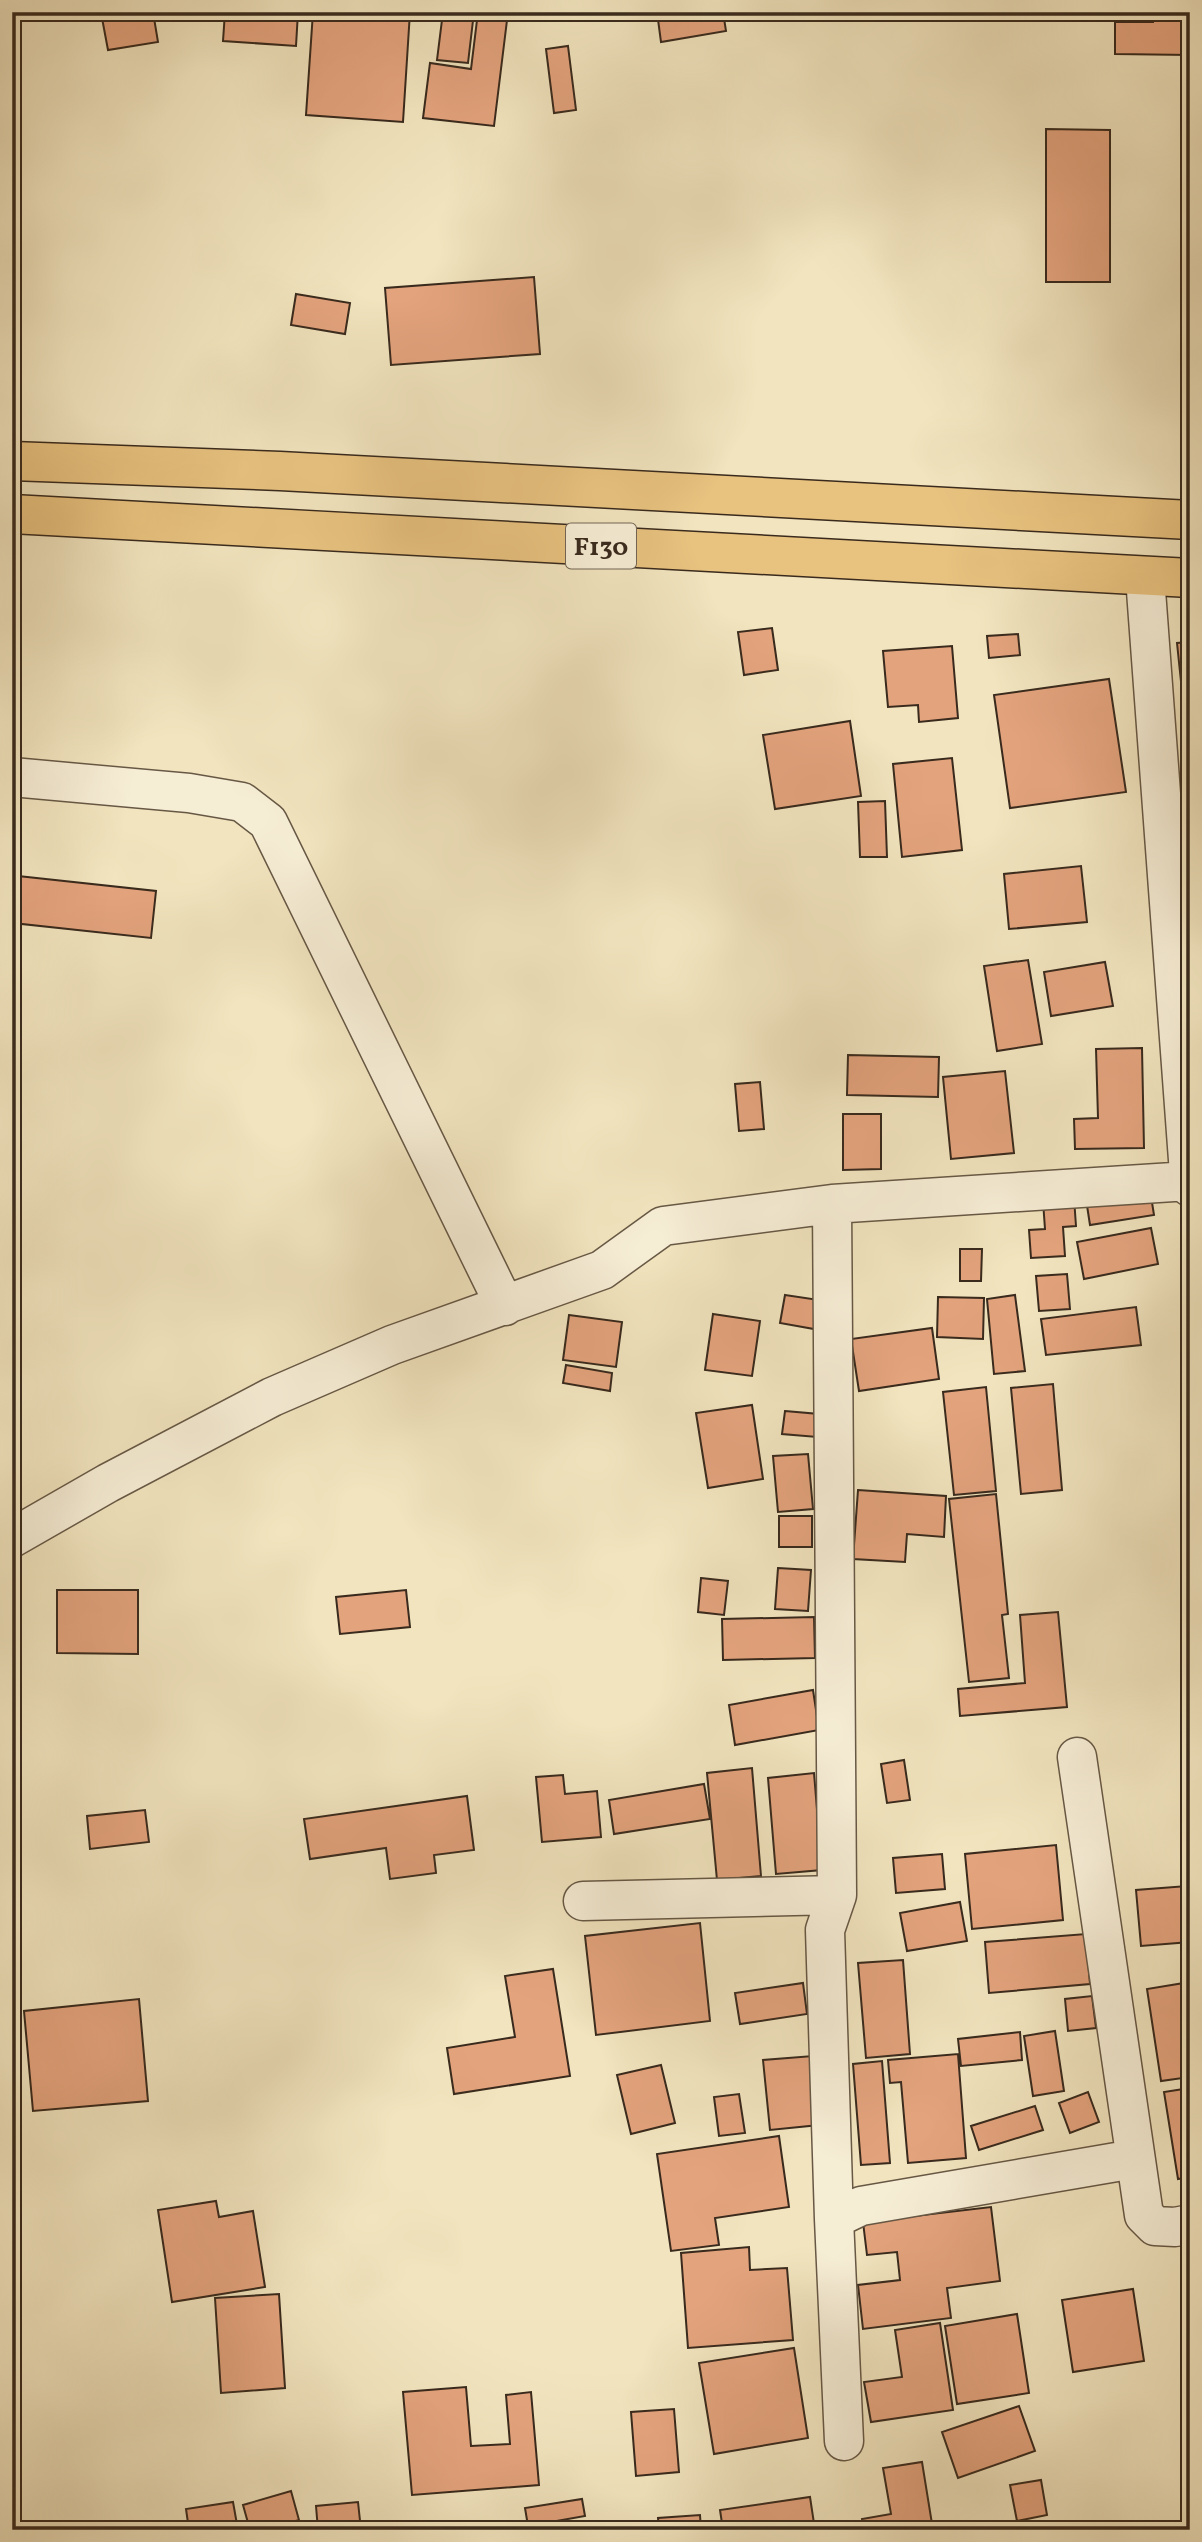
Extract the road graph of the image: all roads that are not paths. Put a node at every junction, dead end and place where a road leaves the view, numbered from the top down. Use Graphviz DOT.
graph roads {
  1 [pos="12,461"];
  2 [pos="12,514"];
  3 [pos="1190,520"];
  4 [pos="1145,577"];
  5 [pos="1190,578"];
  6 [pos="12,777"];
  7 [pos="1189,1184"];
  8 [pos="832,1204"];
  9 [pos="505,1306"];
  10 [pos="12,1538"];
  11 [pos="1077,1758"];
  12 [pos="837,1895"];
  13 [pos="583,1901"];
  14 [pos="1134,2159"];
  15 [pos="834,2219"];
  16 [pos="1190,2224"];
  17 [pos="844,2441"];
  1 -- 3 [label="main road, F130"];
  2 -- 4 [label="main road, F130"];
  4 -- 5 [label="main road, F130"];
  4 -- 7 [label="street"];
  6 -- 9 [label="street"];
  7 -- 8 [label="street"];
  8 -- 9 [label="street"];
  8 -- 12 [label="street"];
  9 -- 10 [label="street"];
  11 -- 14 [label="street"];
  12 -- 13 [label="street"];
  12 -- 15 [label="street"];
  14 -- 15 [label="street"];
  14 -- 16 [label="street"];
  15 -- 17 [label="street"];
}
